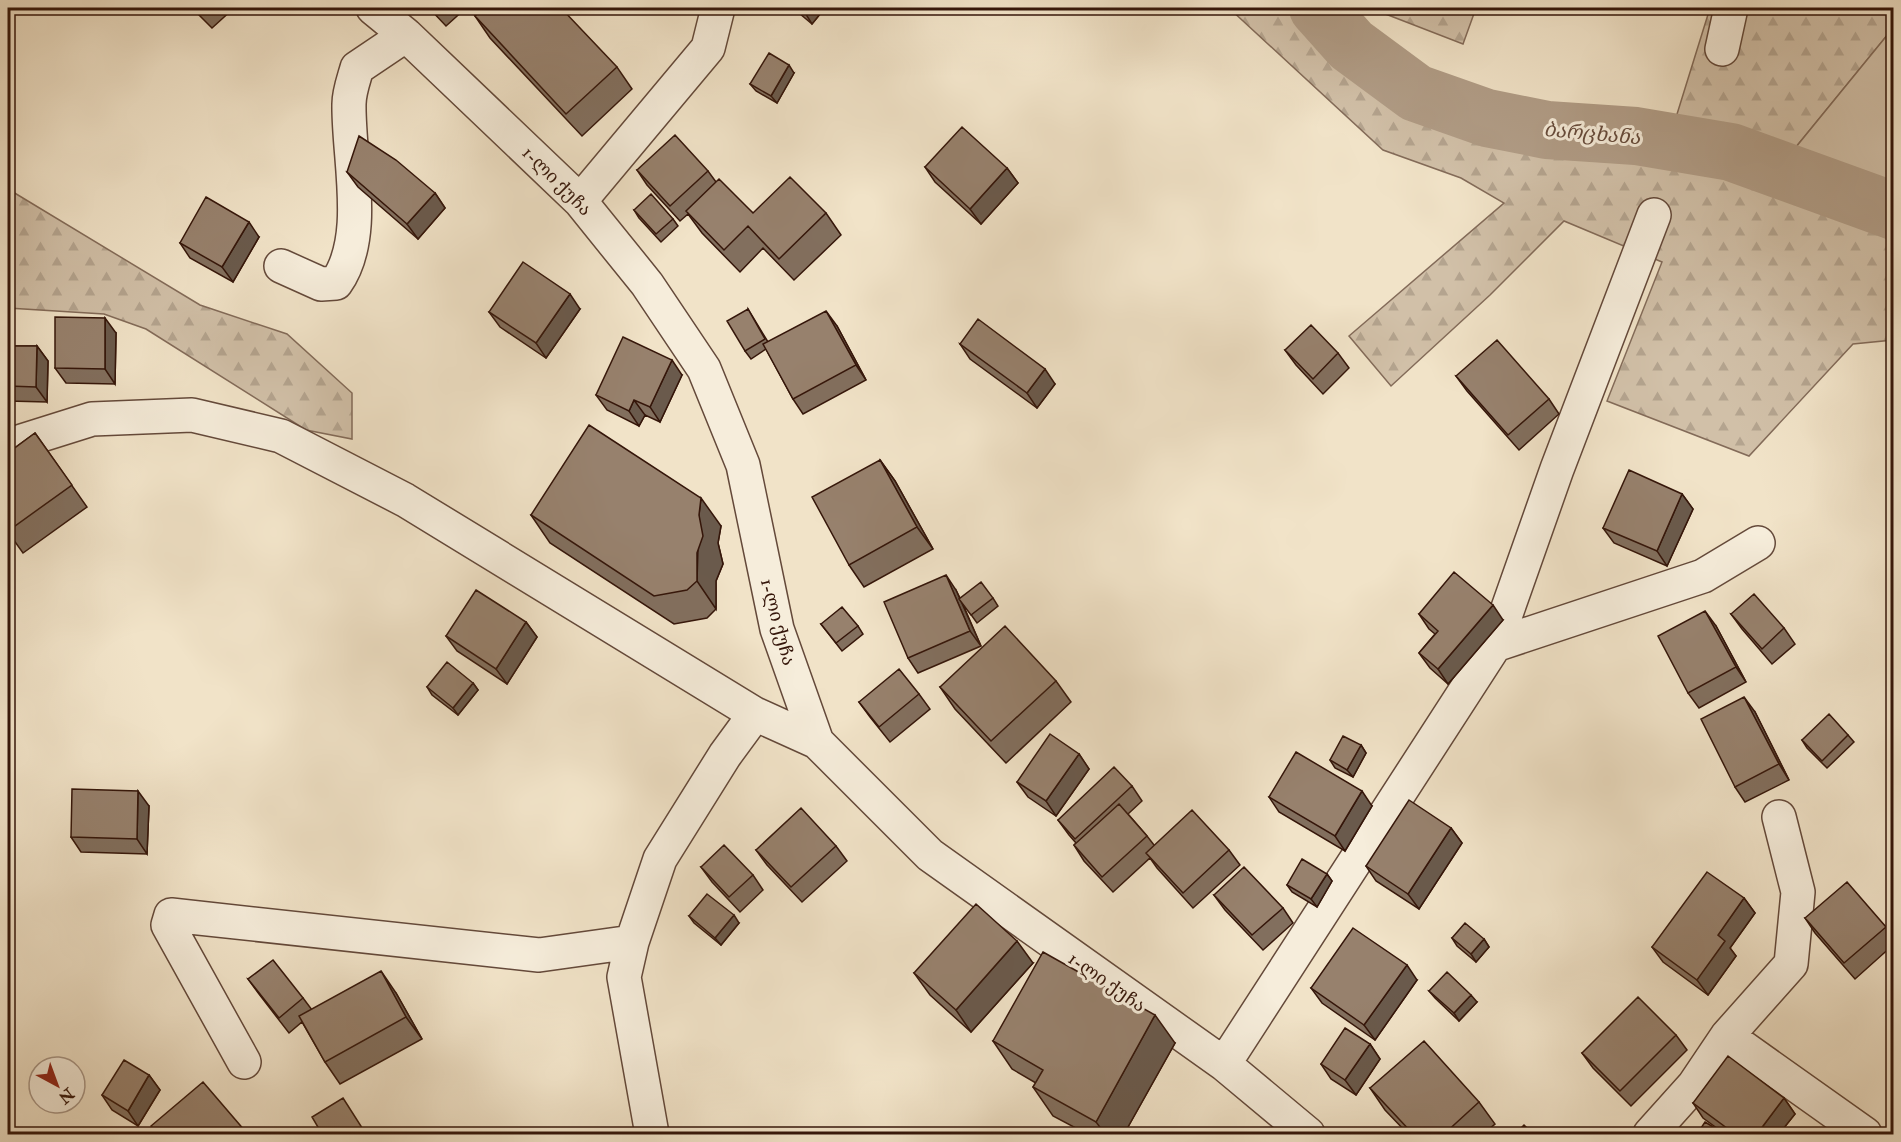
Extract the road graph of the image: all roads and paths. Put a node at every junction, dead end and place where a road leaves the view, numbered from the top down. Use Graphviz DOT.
graph roads {
  1 [pos="373,8"];
  2 [pos="718,8"];
  3 [pos="1728,9"];
  4 [pos="406,36"];
  5 [pos="1722,49"];
  6 [pos="580,201"];
  7 [pos="1654,215"];
  8 [pos="281,266"];
  9 [pos="8,450"];
  10 [pos="1758,543"];
  11 [pos="1495,645"];
  12 [pos="755,714"];
  13 [pos="817,742"];
  14 [pos="1779,817"];
  15 [pos="632,942"];
  16 [pos="1727,1036"];
  17 [pos="244,1062"];
  18 [pos="1224,1064"];
  19 [pos="652,1134"];
  20 [pos="1308,1134"];
  21 [pos="1650,1134"];
  22 [pos="1865,1134"];
  1 -- 4 [label="street, 1-ლი ქუჩა"];
  2 -- 6 [label="street"];
  3 -- 5 [label="street"];
  4 -- 6 [label="street, 1-ლი ქუჩა"];
  4 -- 8 [label="street"];
  6 -- 13 [label="street, 1-ლი ქუჩა"];
  7 -- 11 [label="street"];
  9 -- 12 [label="street"];
  10 -- 11 [label="street"];
  11 -- 18 [label="street"];
  12 -- 13 [label="street"];
  12 -- 15 [label="street"];
  13 -- 18 [label="street, 1-ლი ქუჩა"];
  14 -- 16 [label="street"];
  15 -- 17 [label="street"];
  15 -- 19 [label="street"];
  16 -- 21 [label="street"];
  16 -- 22 [label="street"];
  18 -- 20 [label="street, 1-ლი ქუჩა"];
}
